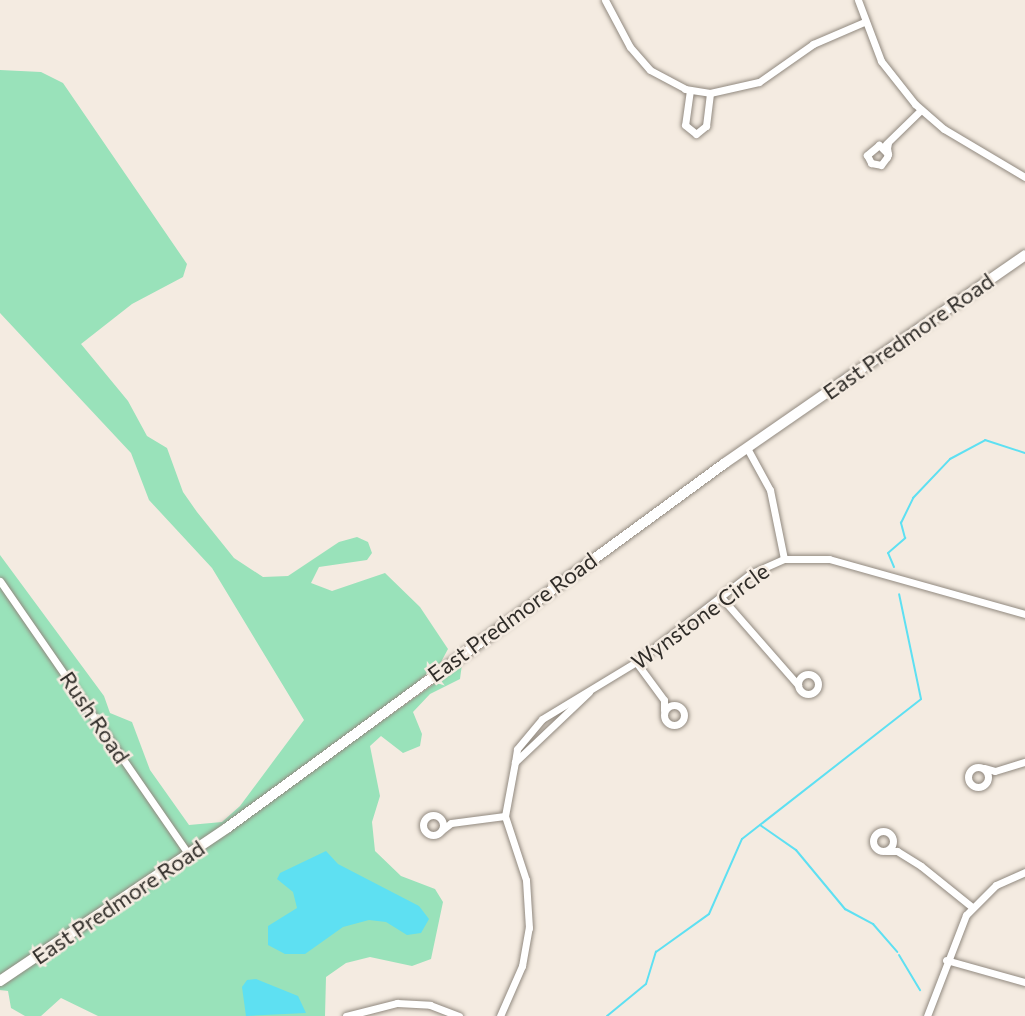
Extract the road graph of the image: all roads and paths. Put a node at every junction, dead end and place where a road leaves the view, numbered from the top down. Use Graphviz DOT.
graph roads {
  1 [pos="605,0"];
  2 [pos="858,0"];
  3 [pos="864,22"];
  4 [pos="690,90"];
  5 [pos="710,93"];
  6 [pos="921,110"];
  7 [pos="888,143"];
  8 [pos="879,145"];
  9 [pos="888,154"];
  10 [pos="1025,177"];
  11 [pos="1025,255"];
  12 [pos="747,448"];
  13 [pos="784,559"];
  14 [pos="0,580"];
  15 [pos="721,597"];
  16 [pos="1025,614"];
  17 [pos="636,662"];
  18 [pos="804,674"];
  19 [pos="793,675"];
  20 [pos="798,685"];
  21 [pos="589,692"];
  22 [pos="664,700"];
  23 [pos="674,705"];
  24 [pos="664,712"];
  25 [pos="515,762"];
  26 [pos="1025,762"];
  27 [pos="984,768"];
  28 [pos="995,771"];
  29 [pos="988,780"];
  30 [pos="506,816"];
  31 [pos="441,818"];
  32 [pos="451,823"];
  33 [pos="442,830"];
  34 [pos="893,840"];
  35 [pos="886,851"];
  36 [pos="897,851"];
  37 [pos="189,855"];
  38 [pos="1025,872"];
  39 [pos="972,907"];
  40 [pos="946,960"];
  41 [pos="0,981"];
  42 [pos="1025,982"];
  43 [pos="346,1016"];
  44 [pos="459,1016"];
  45 [pos="500,1016"];
  46 [pos="927,1016"];
  1 -- 4 [label="street"];
  2 -- 3 [label="street"];
  3 -- 5 [label="street"];
  3 -- 6 [label="street"];
  4 -- 5 [label="street"];
  4 -- 5 [label="street"];
  6 -- 7 [label="street"];
  6 -- 10 [label="street"];
  7 -- 8 [label="street"];
  7 -- 9 [label="street"];
  8 -- 9 [label="street"];
  8 -- 9 [label="street"];
  11 -- 12 [label="street, East Predmore Road"];
  12 -- 13 [label="street"];
  12 -- 37 [label="street, East Predmore Road"];
  13 -- 15 [label="street, Wynstone Circle"];
  13 -- 16 [label="street, Wynstone Circle"];
  14 -- 37 [label="street, Rush Road"];
  15 -- 17 [label="street, Wynstone Circle"];
  15 -- 19 [label="street"];
  17 -- 21 [label="street, Wynstone Circle"];
  17 -- 22 [label="street"];
  18 -- 19 [label="street"];
  18 -- 20 [label="street"];
  18 -- 20 [label="street"];
  19 -- 20 [label="street"];
  21 -- 25 [label="street, Wynstone Circle"];
  21 -- 25 [label="street, Wynstone Circle"];
  22 -- 23 [label="street"];
  22 -- 24 [label="street"];
  23 -- 24 [label="street"];
  23 -- 24 [label="street"];
  25 -- 30 [label="street, Wynstone Circle"];
  26 -- 28 [label="street"];
  27 -- 28 [label="street"];
  27 -- 29 [label="street"];
  27 -- 29 [label="street"];
  28 -- 29 [label="street"];
  30 -- 32 [label="street"];
  30 -- 45 [label="street, Wynstone Circle"];
  31 -- 32 [label="street"];
  31 -- 33 [label="street"];
  31 -- 33 [label="street"];
  32 -- 33 [label="street"];
  34 -- 35 [label="street"];
  34 -- 35 [label="street"];
  34 -- 36 [label="street"];
  35 -- 36 [label="street"];
  36 -- 39 [label="street"];
  37 -- 41 [label="street, East Predmore Road"];
  38 -- 39 [label="street"];
  39 -- 40 [label="street"];
  40 -- 42 [label="street"];
  40 -- 46 [label="street"];
  43 -- 44 [label="street"];
}
